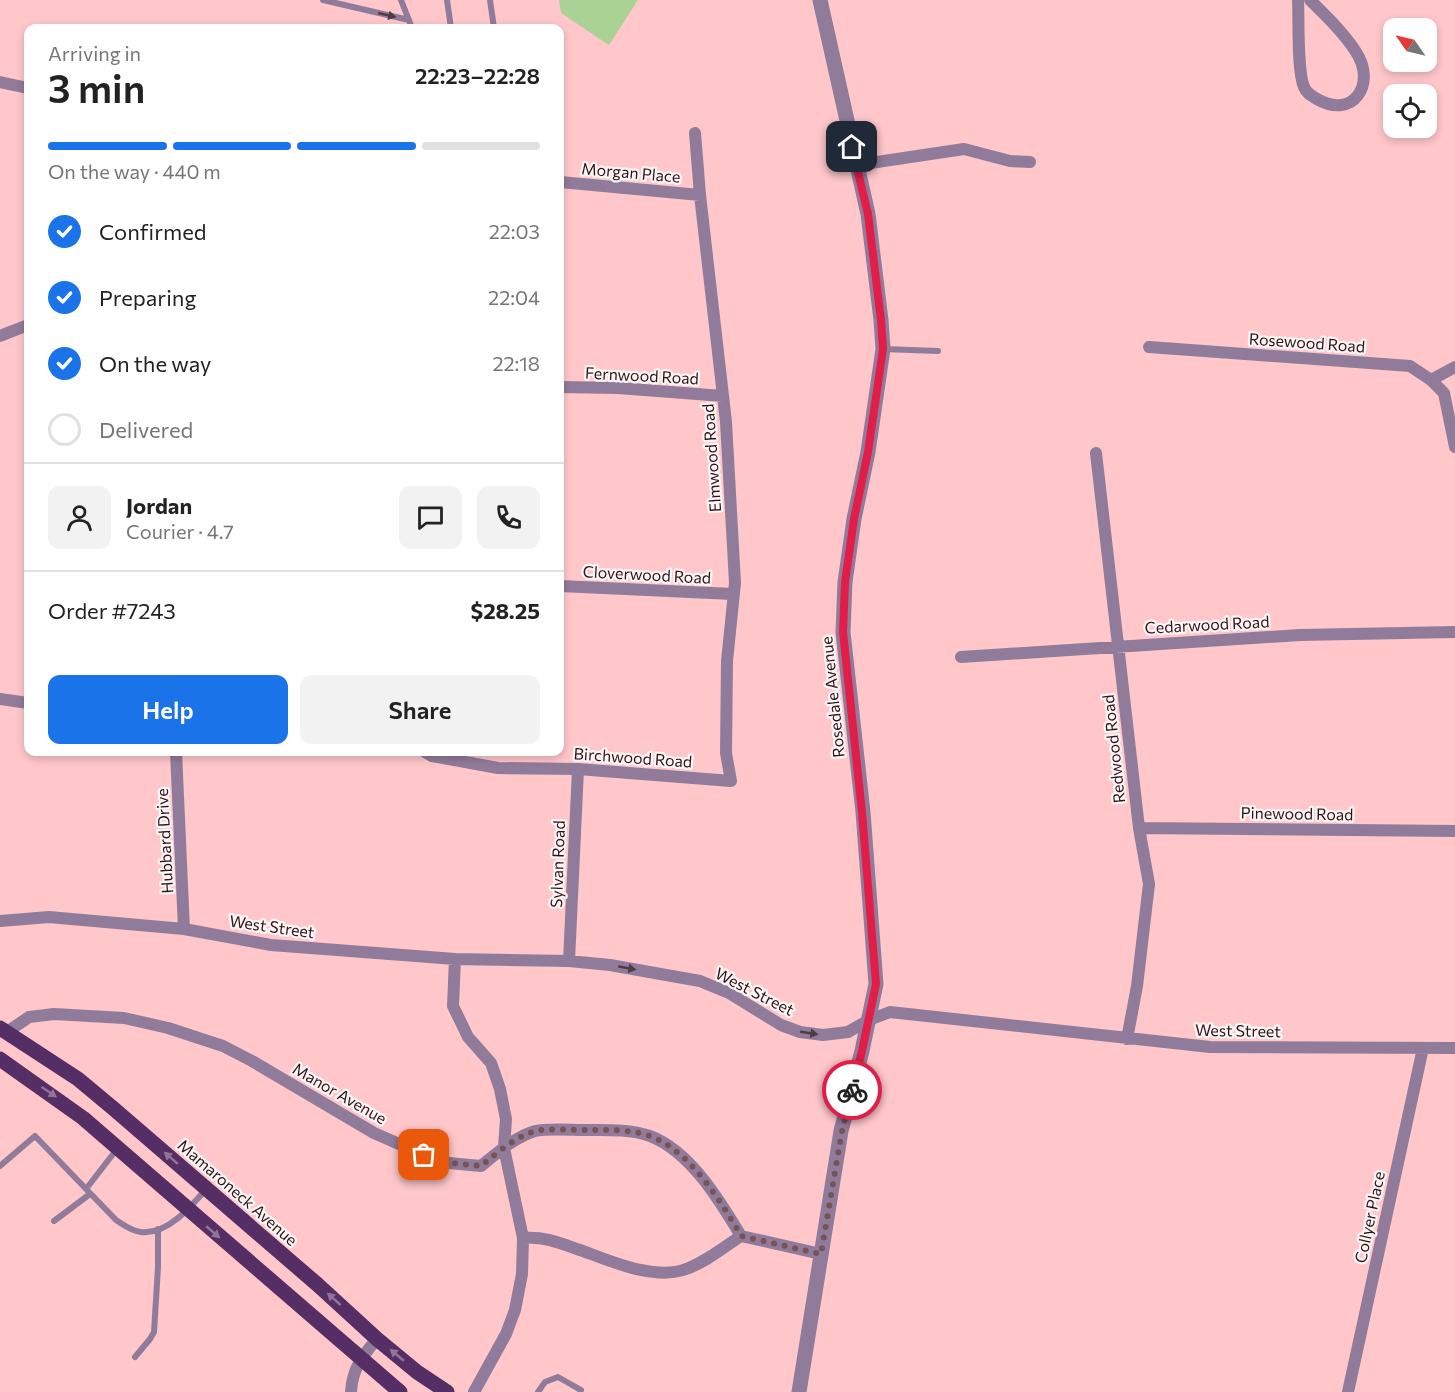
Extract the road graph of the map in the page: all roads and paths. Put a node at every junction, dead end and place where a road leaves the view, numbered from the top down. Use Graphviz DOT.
graph roads {
  1 [pos="323,0"];
  2 [pos="401,0"];
  3 [pos="447,0"];
  4 [pos="490,0"];
  5 [pos="820,0"];
  6 [pos="1298,0"];
  7 [pos="1310,0"];
  8 [pos="409,20"];
  9 [pos="410,24"];
  10 [pos="450,24"];
  11 [pos="494,24"];
  12 [pos="0,82"];
  13 [pos="24,87"];
  14 [pos="695,133"];
  15 [pos="1030,162"];
  16 [pos="857,165"];
  17 [pos="564,182"];
  18 [pos="700,195"];
  19 [pos="24,327"];
  20 [pos="0,336"];
  21 [pos="1149,347"];
  22 [pos="883,349"];
  23 [pos="938,351"];
  24 [pos="1455,367"];
  25 [pos="1431,380"];
  26 [pos="564,387"];
  27 [pos="723,396"];
  28 [pos="1455,447"];
  29 [pos="1096,453"];
  30 [pos="564,586"];
  31 [pos="733,594"];
  32 [pos="1455,632"];
  33 [pos="1118,645"];
  34 [pos="961,657"];
  35 [pos="0,699"];
  36 [pos="24,702"];
  37 [pos="176,756"];
  38 [pos="432,756"];
  39 [pos="578,769"];
  40 [pos="731,781"];
  41 [pos="1139,828"];
  42 [pos="1455,831"];
  43 [pos="0,921"];
  44 [pos="184,929"];
  45 [pos="455,959"];
  46 [pos="570,961"];
  47 [pos="869,1020"];
  48 [pos="4,1030"];
  49 [pos="1127,1039"];
  50 [pos="1423,1048"];
  51 [pos="1455,1048"];
  52 [pos="0,1059"];
  53 [pos="118,1148"];
  54 [pos="504,1148"];
  55 [pos="0,1166"];
  56 [pos="206,1189"];
  57 [pos="88,1192"];
  58 [pos="189,1211"];
  59 [pos="54,1221"];
  60 [pos="158,1229"];
  61 [pos="741,1236"];
  62 [pos="523,1238"];
  63 [pos="821,1254"];
  64 [pos="377,1339"];
  65 [pos="135,1357"];
  66 [pos="360,1358"];
  67 [pos="580,1391"];
  68 [pos="351,1392"];
  69 [pos="400,1392"];
  70 [pos="447,1392"];
  71 [pos="474,1392"];
  72 [pos="538,1392"];
  73 [pos="799,1392"];
  74 [pos="1348,1392"];
  1 -- 8 [label="lane, one-way"];
  2 -- 8 [label="lane"];
  3 -- 10 [label="lane"];
  4 -- 11 [label="lane"];
  5 -- 16 [label="street, Rosedale Avenue"];
  6 -- 7 [label="street"];
  8 -- 9 [label="lane"];
  12 -- 13 [label="street"];
  14 -- 18 [label="street, Elmwood Road"];
  15 -- 16 [label="street"];
  16 -- 22 [label="street, Rosedale Avenue"];
  17 -- 18 [label="street, Morgan Place"];
  18 -- 27 [label="street, Elmwood Road"];
  19 -- 20 [label="street"];
  21 -- 25 [label="street, Rosewood Road"];
  22 -- 23 [label="lane"];
  22 -- 47 [label="street, Rosedale Avenue"];
  24 -- 25 [label="street"];
  25 -- 28 [label="street"];
  26 -- 27 [label="street, Fernwood Road"];
  27 -- 31 [label="street, Elmwood Road"];
  29 -- 33 [label="street, Redwood Road"];
  30 -- 31 [label="street, Cloverwood Road"];
  31 -- 40 [label="street, Elmwood Road"];
  32 -- 33 [label="street, Cedarwood Road"];
  33 -- 34 [label="street, Cedarwood Road"];
  33 -- 41 [label="street, Redwood Road"];
  35 -- 36 [label="street"];
  37 -- 44 [label="street, Hubbard Drive"];
  38 -- 39 [label="street, Birchwood Road"];
  39 -- 40 [label="street, Birchwood Road"];
  39 -- 46 [label="street, Sylvan Road"];
  41 -- 42 [label="street, Pinewood Road"];
  41 -- 49 [label="street, Redwood Road"];
  43 -- 44 [label="street, West Street"];
  44 -- 45 [label="street, West Street"];
  45 -- 46 [label="street, West Street"];
  45 -- 54 [label="street"];
  46 -- 47 [label="street, West Street, one-way"];
  47 -- 49 [label="street, West Street"];
  47 -- 63 [label="street, Rosedale Avenue"];
  48 -- 54 [label="street, Manor Avenue"];
  56 -- 48 [label="main road, Mamaroneck Avenue, one-way"];
  49 -- 50 [label="street, West Street"];
  50 -- 51 [label="street, West Street"];
  50 -- 74 [label="street, Collyer Place"];
  52 -- 53 [label="main road, one-way"];
  53 -- 57 [label="lane"];
  53 -- 58 [label="main road"];
  54 -- 61 [label="street, Manor Avenue"];
  54 -- 62 [label="street"];
  55 -- 57 [label="lane"];
  56 -- 58 [label="lane"];
  64 -- 56 [label="main road, Mamaroneck Avenue, one-way"];
  57 -- 59 [label="lane"];
  57 -- 60 [label="lane"];
  58 -- 60 [label="lane"];
  58 -- 66 [label="main road, one-way"];
  60 -- 65 [label="lane"];
  61 -- 62 [label="street"];
  61 -- 63 [label="street"];
  62 -- 71 [label="street"];
  63 -- 73 [label="street, Rosedale Avenue"];
  64 -- 66 [label="street"];
  70 -- 64 [label="main road, Mamaroneck Avenue, one-way"];
  66 -- 68 [label="street"];
  66 -- 69 [label="main road"];
  67 -- 72 [label="lane"];
}
